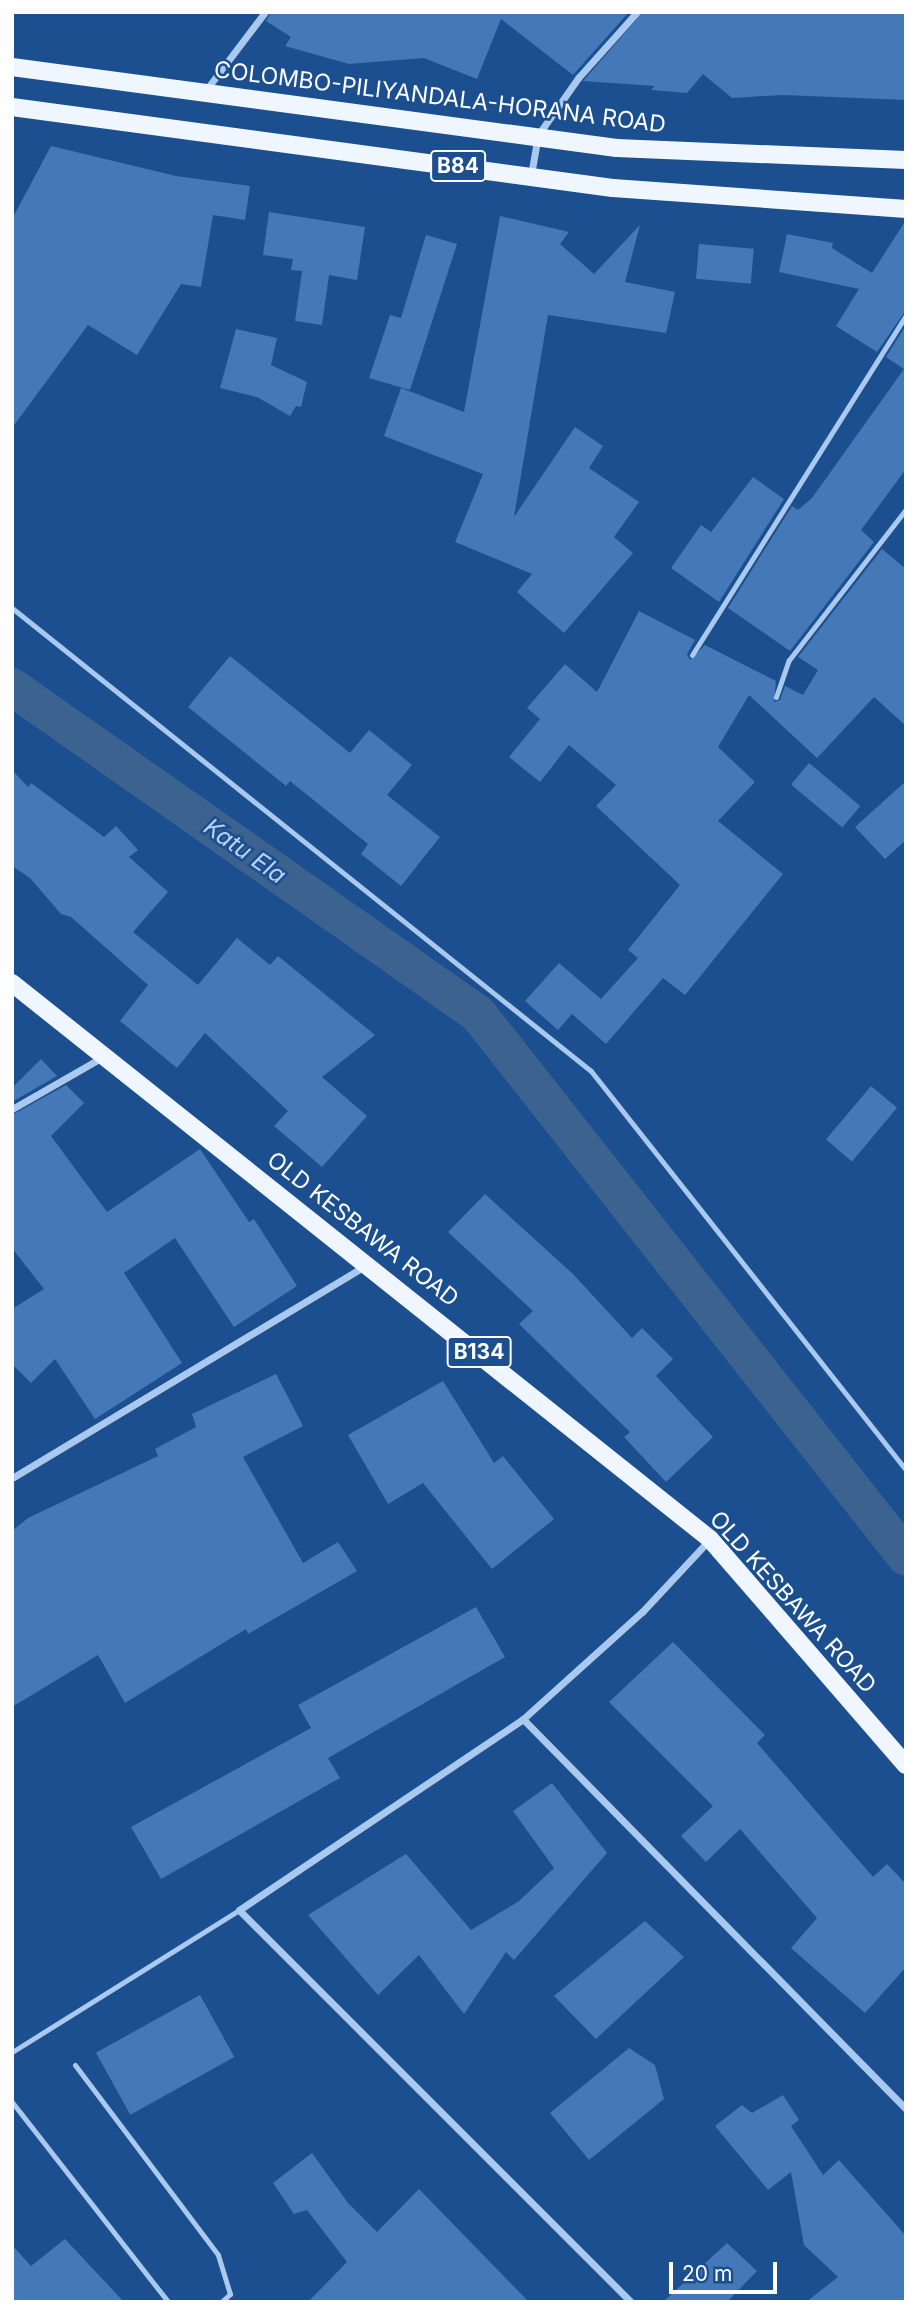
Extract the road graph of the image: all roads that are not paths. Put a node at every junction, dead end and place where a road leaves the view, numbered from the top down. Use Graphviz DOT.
graph roads {
  1 [pos="265,12"];
  2 [pos="637,12"];
  3 [pos="12,67"];
  4 [pos="204,93"];
  5 [pos="12,107"];
  6 [pos="538,135"];
  7 [pos="906,160"];
  8 [pos="531,175"];
  9 [pos="906,209"];
  10 [pos="906,315"];
  11 [pos="906,509"];
  12 [pos="12,608"];
  13 [pos="692,654"];
  14 [pos="776,697"];
  15 [pos="12,983"];
  16 [pos="101,1058"];
  17 [pos="12,1109"];
  18 [pos="369,1263"];
  19 [pos="906,1470"];
  20 [pos="12,1478"];
  21 [pos="710,1539"];
  22 [pos="523,1719"];
  23 [pos="906,1765"];
  24 [pos="239,1910"];
  25 [pos="12,2052"];
  26 [pos="75,2065"];
  27 [pos="12,2102"];
  28 [pos="906,2109"];
  29 [pos="169,2302"];
  30 [pos="221,2302"];
  31 [pos="631,2302"];
  1 -- 4 [label="street"];
  2 -- 6 [label="street"];
  3 -- 4 [label="main road, COLOMBO-PILIYANDALA-HORANA ROAD / B84"];
  4 -- 6 [label="main road, COLOMBO-PILIYANDALA-HORANA ROAD / B84"];
  5 -- 8 [label="main road, B84"];
  6 -- 7 [label="main road, COLOMBO-PILIYANDALA-HORANA ROAD / B84"];
  6 -- 8 [label="street"];
  8 -- 9 [label="main road, B84"];
  10 -- 13 [label="lane"];
  11 -- 14 [label="lane"];
  12 -- 19 [label="lane"];
  15 -- 16 [label="main road, OLD KESBAWA ROAD / B134"];
  16 -- 17 [label="street"];
  16 -- 18 [label="main road, OLD KESBAWA ROAD / B134"];
  18 -- 20 [label="street"];
  18 -- 21 [label="main road, OLD KESBAWA ROAD / B134"];
  21 -- 22 [label="street"];
  21 -- 23 [label="main road, OLD KESBAWA ROAD / B134"];
  22 -- 24 [label="street"];
  22 -- 28 [label="street"];
  24 -- 25 [label="lane"];
  24 -- 31 [label="street"];
  26 -- 30 [label="lane"];
  27 -- 29 [label="lane"];
}
